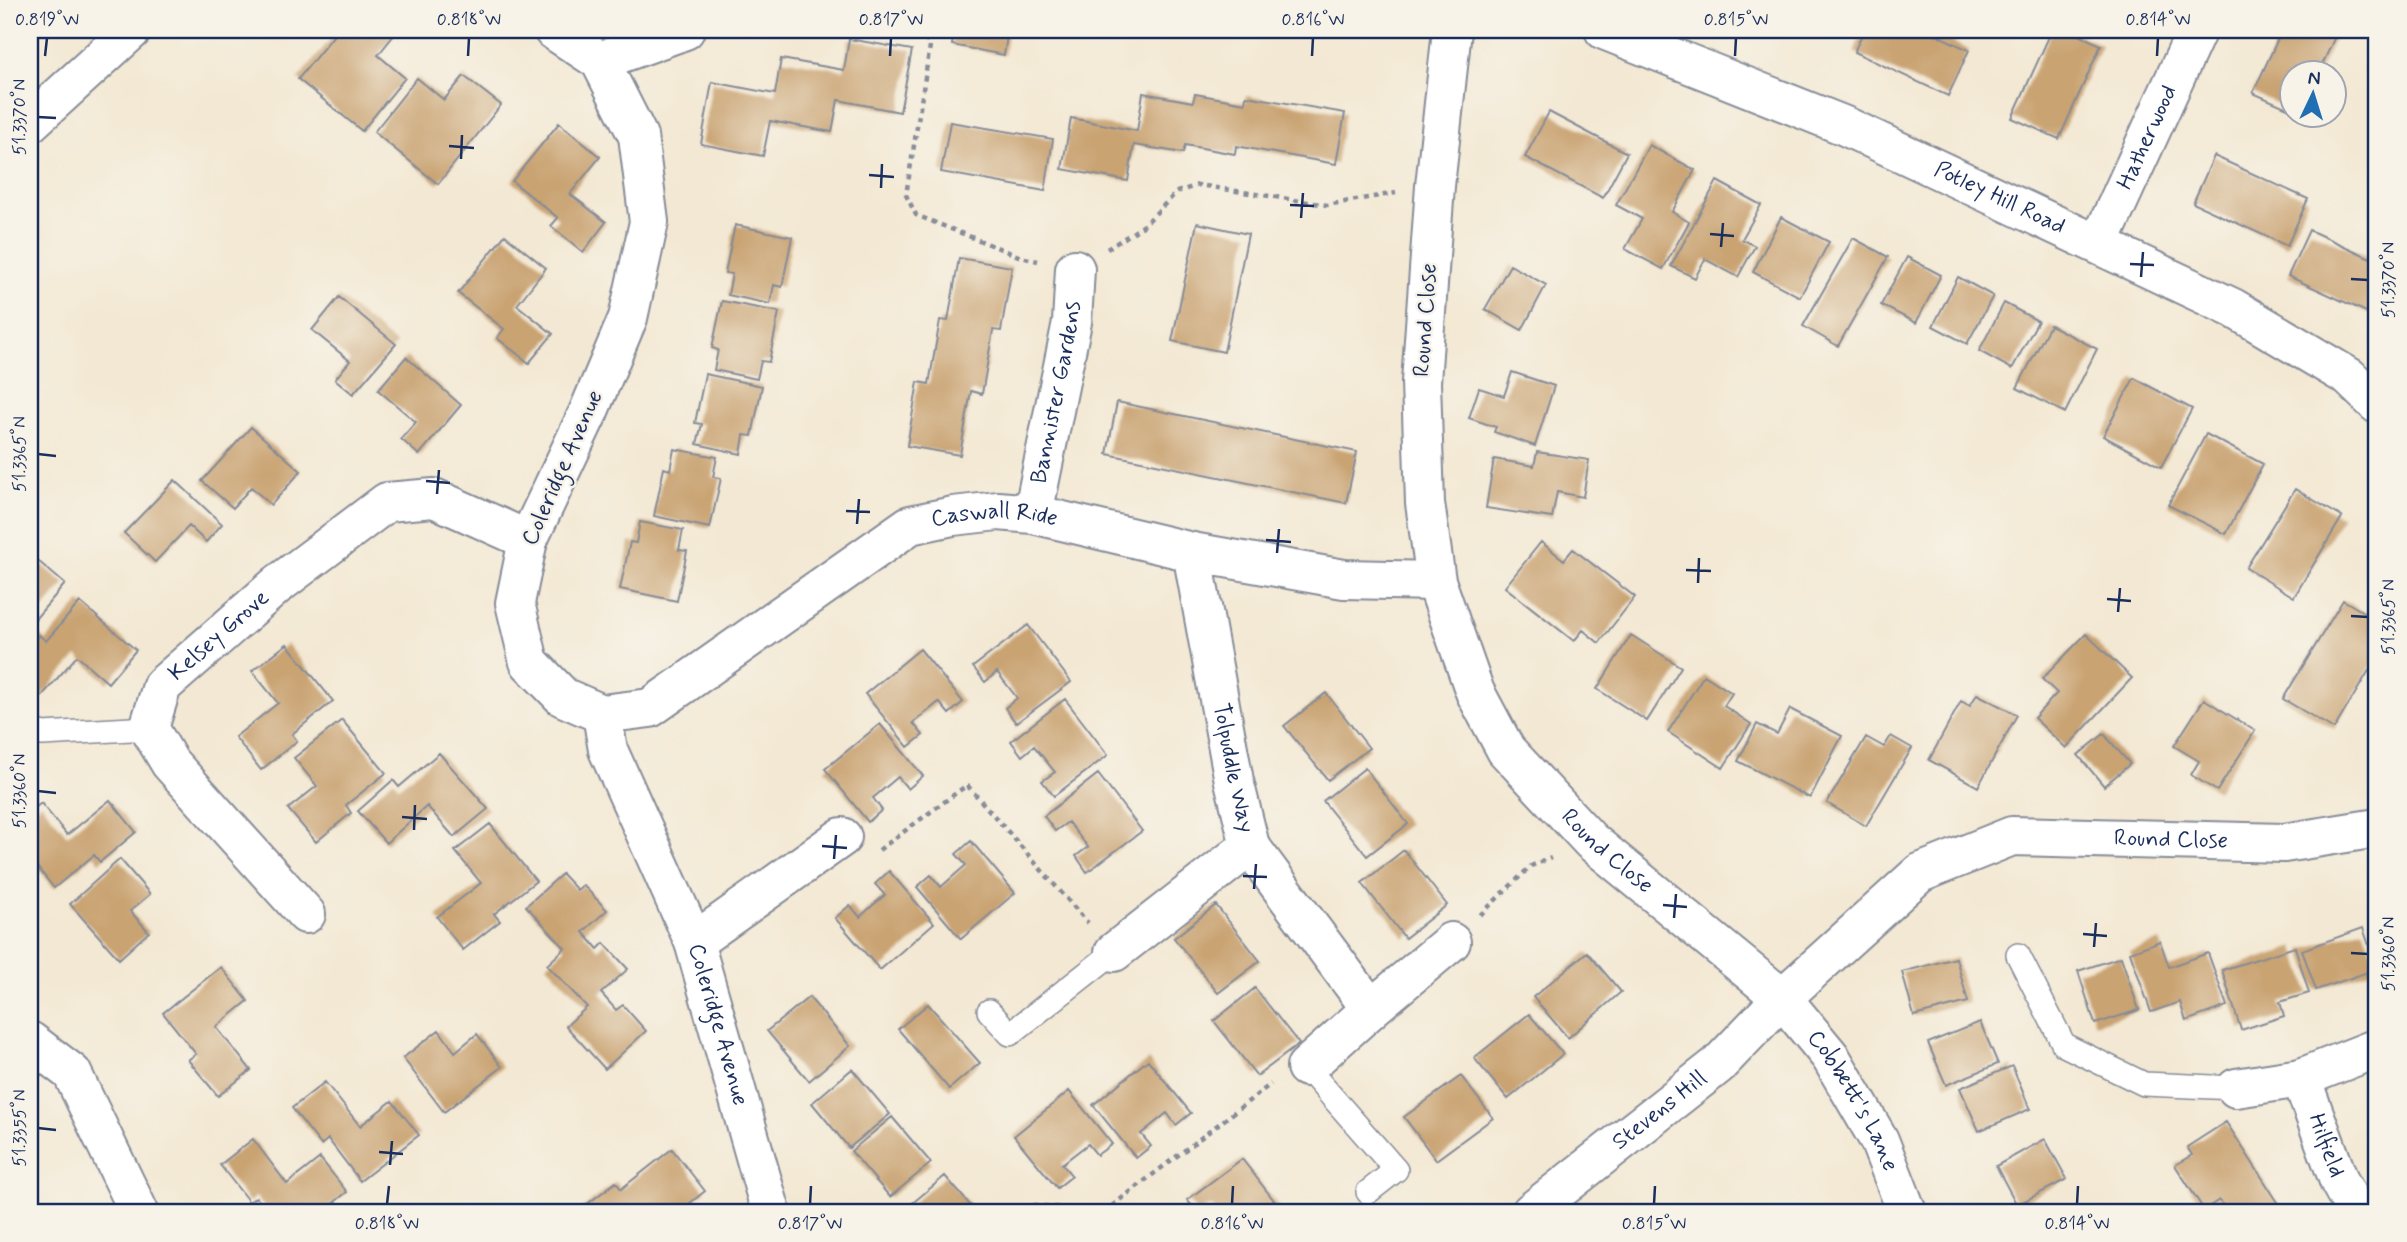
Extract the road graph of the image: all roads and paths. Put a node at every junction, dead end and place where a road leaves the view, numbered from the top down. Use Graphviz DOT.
graph roads {
  1 [pos="132,30"];
  2 [pos="553,30"];
  3 [pos="685,30"];
  4 [pos="918,30"];
  5 [pos="1452,30"];
  6 [pos="1604,30"];
  7 [pos="2197,30"];
  8 [pos="600,61"];
  9 [pos="30,123"];
  10 [pos="1435,186"];
  11 [pos="2099,244"];
  12 [pos="1075,269"];
  13 [pos="2377,404"];
  14 [pos="1033,514"];
  15 [pos="528,540"];
  16 [pos="1192,552"];
  17 [pos="1436,581"];
  18 [pos="603,713"];
  19 [pos="149,728"];
  20 [pos="30,730"];
  21 [pos="2377,828"];
  22 [pos="842,837"];
  23 [pos="1591,841"];
  24 [pos="1250,846"];
  25 [pos="306,914"];
  26 [pos="694,942"];
  27 [pos="1451,942"];
  28 [pos="1114,952"];
  29 [pos="2018,956"];
  30 [pos="1782,998"];
  31 [pos="1371,1009"];
  32 [pos="989,1011"];
  33 [pos="30,1041"];
  34 [pos="2377,1048"];
  35 [pos="1306,1067"];
  36 [pos="2301,1078"];
  37 [pos="2236,1088"];
  38 [pos="1368,1192"];
  39 [pos="139,1212"];
  40 [pos="771,1212"];
  41 [pos="1026,1212"];
  42 [pos="1104,1212"];
  43 [pos="1531,1212"];
  44 [pos="1907,1212"];
  45 [pos="2356,1212"];
  1 -- 9 [label="street"];
  2 -- 8 [label="street, Coleridge Avenue"];
  3 -- 8 [label="street"];
  4 -- 12 [label="path"];
  5 -- 10 [label="street, Round Close"];
  6 -- 11 [label="street, Potley Hill Road"];
  7 -- 11 [label="street, Hatherwood"];
  8 -- 15 [label="street, Coleridge Avenue"];
  10 -- 12 [label="path"];
  10 -- 17 [label="street, Round Close"];
  11 -- 13 [label="street, Potley Hill Road"];
  12 -- 14 [label="street, Bannister Gardens"];
  14 -- 16 [label="street, Caswall Ride"];
  14 -- 18 [label="street, Caswall Ride"];
  15 -- 18 [label="street, Coleridge Avenue"];
  15 -- 19 [label="street, Kelsey Grove"];
  16 -- 17 [label="street, Caswall Ride"];
  16 -- 24 [label="street, Tolpuddle Way"];
  17 -- 23 [label="street, Round Close"];
  18 -- 26 [label="street, Coleridge Avenue"];
  19 -- 20 [label="lane"];
  19 -- 25 [label="street"];
  21 -- 30 [label="street, Round Close"];
  22 -- 26 [label="street"];
  22 -- 28 [label="path"];
  23 -- 27 [label="path"];
  23 -- 30 [label="street, Round Close"];
  24 -- 28 [label="street"];
  24 -- 31 [label="street, Tolpuddle Way"];
  26 -- 40 [label="street, Coleridge Avenue"];
  27 -- 31 [label="street"];
  28 -- 32 [label="lane"];
  29 -- 37 [label="lane"];
  30 -- 43 [label="street, Stevens Hill"];
  30 -- 44 [label="street, Cobbett's Lane"];
  31 -- 35 [label="street"];
  33 -- 39 [label="street"];
  34 -- 36 [label="street"];
  35 -- 38 [label="lane"];
  35 -- 42 [label="path"];
  36 -- 37 [label="street"];
  36 -- 45 [label="street, Hilfield"];
  41 -- 42 [label="path"];
}
